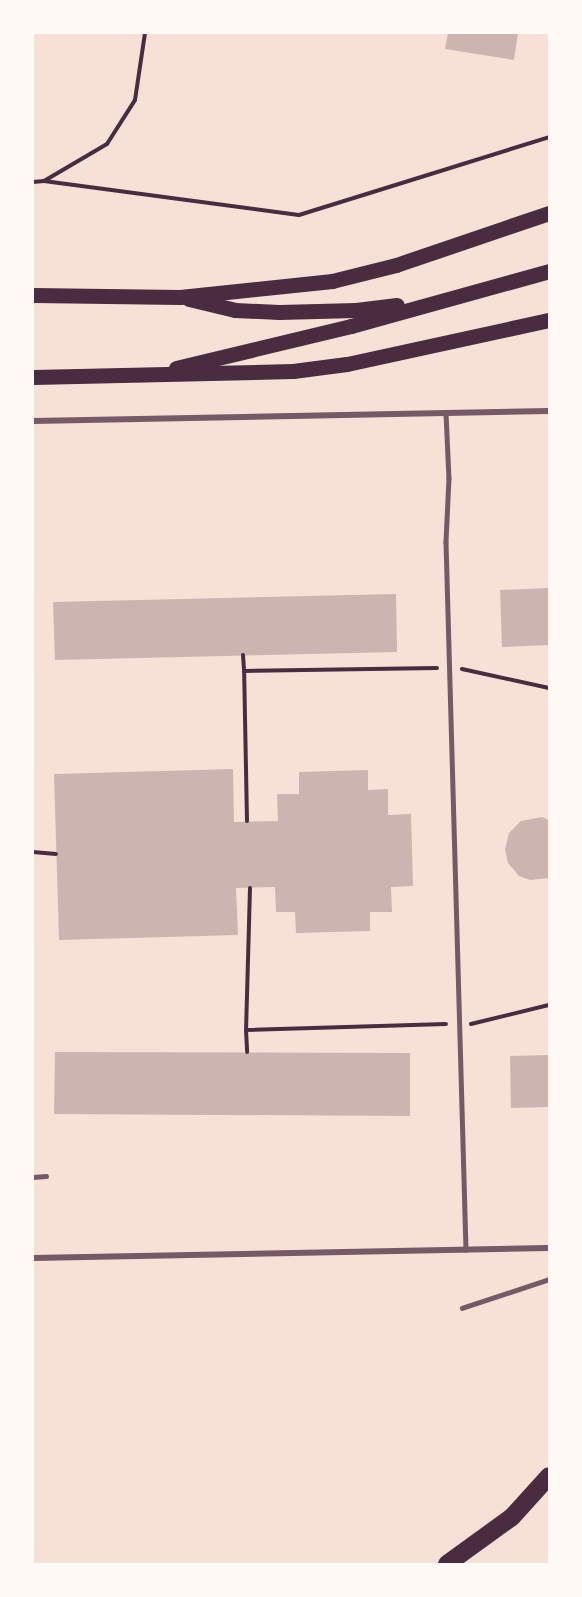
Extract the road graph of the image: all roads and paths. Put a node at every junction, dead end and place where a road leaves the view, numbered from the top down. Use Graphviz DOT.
graph roads {
  1 [pos="145,33"];
  2 [pos="549,137"];
  3 [pos="44,181"];
  4 [pos="33,182"];
  5 [pos="549,213"];
  6 [pos="549,271"];
  7 [pos="33,295"];
  8 [pos="180,297"];
  9 [pos="446,298"];
  10 [pos="549,320"];
  11 [pos="153,374"];
  12 [pos="33,377"];
  13 [pos="549,411"];
  14 [pos="446,413"];
  15 [pos="33,421"];
  16 [pos="243,655"];
  17 [pos="449,667"];
  18 [pos="244,671"];
  19 [pos="549,688"];
  20 [pos="247,821"];
  21 [pos="33,852"];
  22 [pos="56,854"];
  23 [pos="249,888"];
  24 [pos="549,1005"];
  25 [pos="459,1024"];
  26 [pos="246,1030"];
  27 [pos="247,1052"];
  28 [pos="46,1176"];
  29 [pos="33,1177"];
  30 [pos="549,1248"];
  31 [pos="466,1251"];
  32 [pos="33,1258"];
  33 [pos="549,1280"];
  34 [pos="462,1308"];
  35 [pos="549,1476"];
  36 [pos="447,1564"];
  1 -- 3 [label="path"];
  2 -- 3 [label="path"];
  3 -- 4 [label="path"];
  5 -- 8 [label="main road"];
  6 -- 9 [label="main road"];
  7 -- 8 [label="main road"];
  8 -- 9 [label="main road"];
  9 -- 11 [label="main road"];
  10 -- 11 [label="main road"];
  11 -- 12 [label="main road"];
  13 -- 14 [label="street"];
  14 -- 15 [label="street"];
  14 -- 17 [label="lane"];
  16 -- 18 [label="path"];
  17 -- 18 [label="path"];
  17 -- 19 [label="path"];
  17 -- 25 [label="lane"];
  18 -- 20 [label="path"];
  21 -- 22 [label="path"];
  23 -- 26 [label="path"];
  24 -- 25 [label="path"];
  25 -- 26 [label="path"];
  25 -- 31 [label="lane"];
  26 -- 27 [label="path"];
  28 -- 29 [label="lane"];
  30 -- 31 [label="street"];
  31 -- 32 [label="street"];
  33 -- 34 [label="lane"];
  35 -- 36 [label="highway"];
}
